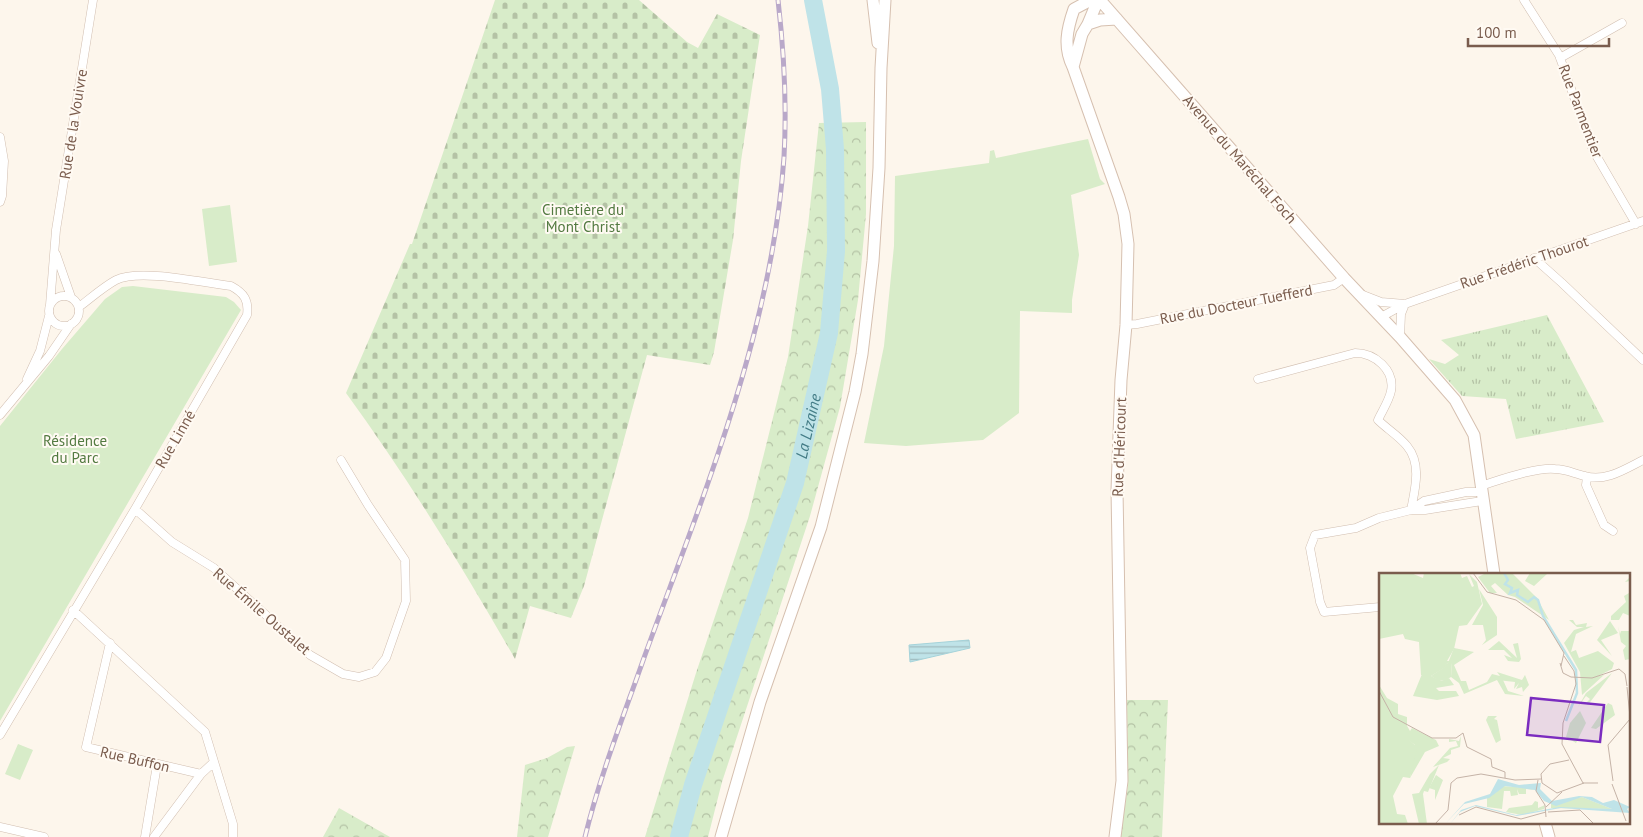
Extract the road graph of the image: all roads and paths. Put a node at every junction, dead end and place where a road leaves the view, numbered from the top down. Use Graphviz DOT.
graph roads {
  1 [pos="93,0"];
  2 [pos="873,0"];
  3 [pos="885,0"];
  4 [pos="1090,0"];
  5 [pos="1099,0"];
  6 [pos="1524,0"];
  7 [pos="1074,4"];
  8 [pos="1117,19"];
  9 [pos="1088,24"];
  10 [pos="1622,24"];
  11 [pos="1560,58"];
  12 [pos="1073,67"];
  13 [pos="881,68"];
  14 [pos="0,136"];
  15 [pos="0,202"];
  16 [pos="1640,222"];
  17 [pos="54,249"];
  18 [pos="1534,258"];
  19 [pos="1344,278"];
  20 [pos="1357,293"];
  21 [pos="71,297"];
  22 [pos="50,304"];
  23 [pos="1405,304"];
  24 [pos="79,307"];
  25 [pos="49,316"];
  26 [pos="1381,317"];
  27 [pos="71,324"];
  28 [pos="1126,325"];
  29 [pos="1400,336"];
  30 [pos="1643,360"];
  31 [pos="1258,379"];
  32 [pos="21,392"];
  33 [pos="0,415"];
  34 [pos="341,460"];
  35 [pos="1643,460"];
  36 [pos="1587,477"];
  37 [pos="1481,493"];
  38 [pos="135,509"];
  39 [pos="1411,510"];
  40 [pos="1613,531"];
  41 [pos="1494,573"];
  42 [pos="1379,607"];
  43 [pos="73,610"];
  44 [pos="110,643"];
  45 [pos="0,735"];
  46 [pos="214,762"];
  47 [pos="157,765"];
  48 [pos="201,774"];
  49 [pos="1545,824"];
  50 [pos="0,827"];
  51 [pos="44,837"];
  52 [pos="145,837"];
  53 [pos="154,837"];
  54 [pos="233,837"];
  55 [pos="721,837"];
  56 [pos="1115,837"];
  57 [pos="1549,837"];
  1 -- 17 [label="street, Rue de la Vouivre"];
  2 -- 13 [label="street"];
  3 -- 13 [label="street"];
  4 -- 7 [label="street, Rue d'Héricourt"];
  5 -- 8 [label="street, Avenue du Maréchal Foch"];
  5 -- 9 [label="street"];
  6 -- 11 [label="street, Rue Parmentier"];
  7 -- 12 [label="street, Rue d'Héricourt"];
  8 -- 9 [label="street"];
  8 -- 19 [label="street, Avenue du Maréchal Foch"];
  9 -- 12 [label="street"];
  10 -- 11 [label="street"];
  11 -- 16 [label="street, Rue Parmentier"];
  12 -- 28 [label="street, Rue d'Héricourt"];
  13 -- 55 [label="street"];
  14 -- 15 [label="street"];
  16 -- 18 [label="street, Rue Frédéric Thourot"];
  17 -- 21 [label="street, Rue de la Vouivre"];
  17 -- 22 [label="street, Rue de la Vouivre"];
  18 -- 23 [label="street, Rue Frédéric Thourot"];
  18 -- 30 [label="street"];
  19 -- 20 [label="street, Avenue du Maréchal Foch"];
  19 -- 28 [label="street, Rue du Docteur Tuefferd"];
  20 -- 23 [label="street, Rue Frédéric Thourot"];
  20 -- 26 [label="street, Avenue du Maréchal Foch"];
  21 -- 22 [label="street"];
  21 -- 24 [label="street"];
  22 -- 25 [label="street"];
  23 -- 26 [label="street, Rue Frédéric Thourot"];
  23 -- 29 [label="street"];
  24 -- 27 [label="street"];
  24 -- 38 [label="street, Rue Linné"];
  25 -- 27 [label="street"];
  25 -- 32 [label="street"];
  26 -- 29 [label="street, Avenue du Maréchal Foch"];
  27 -- 32 [label="street"];
  28 -- 56 [label="street, Rue d'Héricourt"];
  29 -- 37 [label="street, Avenue du Maréchal Foch"];
  31 -- 39 [label="street"];
  32 -- 33 [label="street"];
  34 -- 38 [label="street, Rue Émile Oustalet"];
  35 -- 36 [label="street"];
  36 -- 37 [label="street"];
  36 -- 40 [label="street"];
  37 -- 39 [label="street"];
  37 -- 41 [label="street, Avenue du Maréchal Foch"];
  38 -- 43 [label="street, Rue Linné"];
  39 -- 42 [label="street"];
  43 -- 44 [label="street"];
  43 -- 45 [label="street, Rue Linné"];
  44 -- 46 [label="street"];
  44 -- 47 [label="street, Rue Buffon"];
  46 -- 48 [label="street"];
  46 -- 54 [label="street"];
  47 -- 48 [label="street, Rue Buffon"];
  47 -- 52 [label="street"];
  48 -- 53 [label="street"];
  49 -- 57 [label="street"];
  50 -- 51 [label="street"];
}
